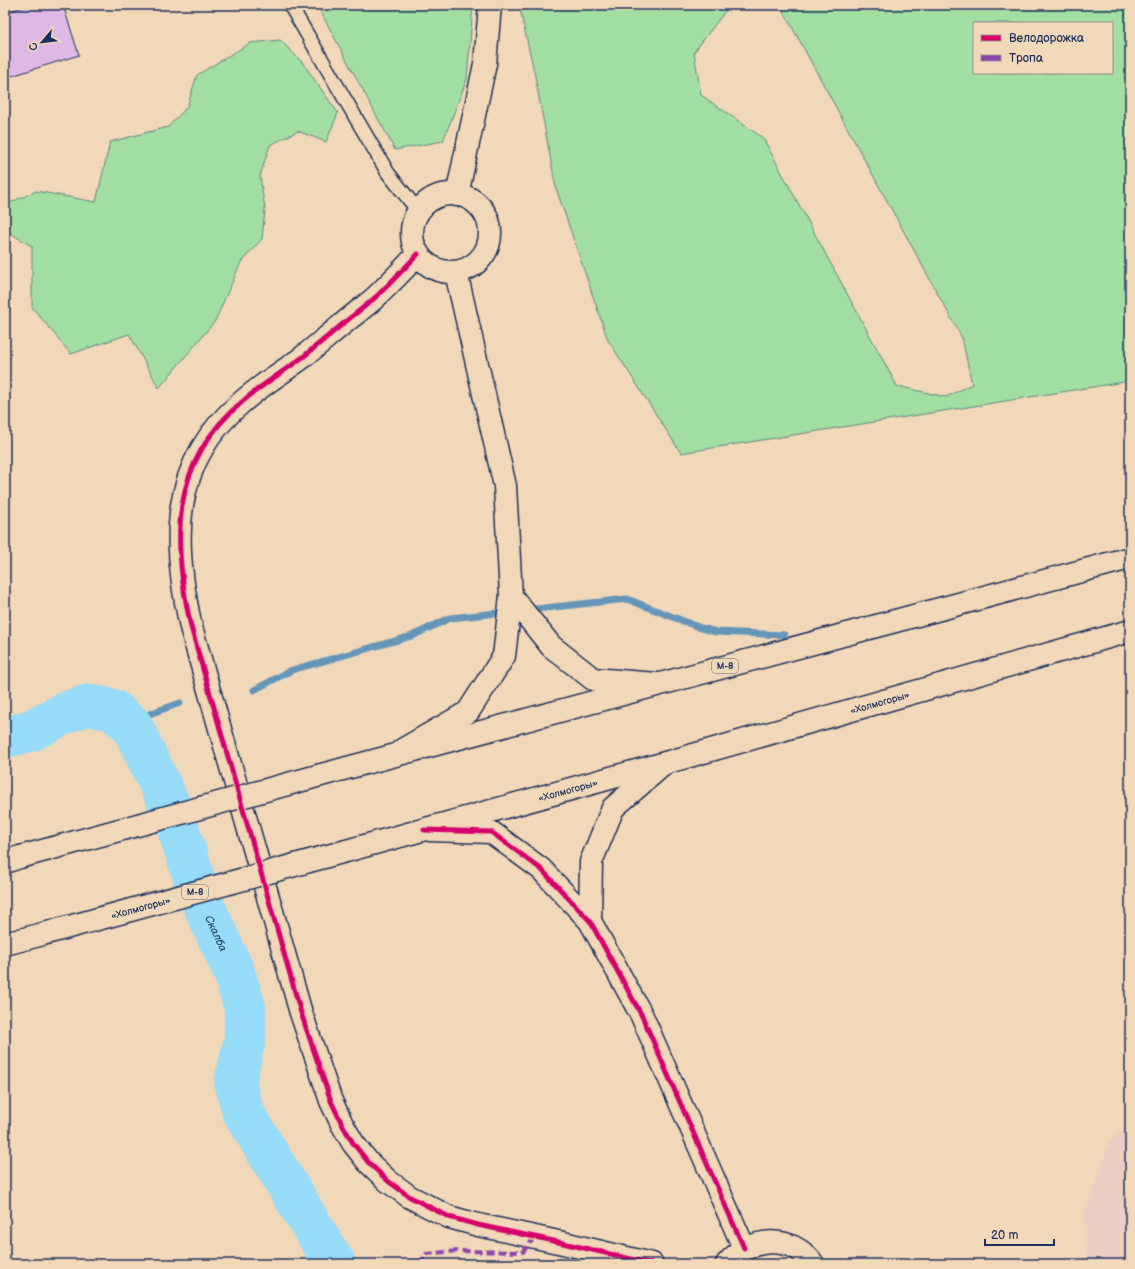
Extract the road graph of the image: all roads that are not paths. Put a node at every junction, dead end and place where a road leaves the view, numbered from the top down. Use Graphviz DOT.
graph roads {
  1 [pos="290,5"];
  2 [pos="490,5"];
  3 [pos="457,195"];
  4 [pos="419,212"];
  5 [pos="418,254"];
  6 [pos="456,272"];
  7 [pos="1130,558"];
  8 [pos="511,596"];
  9 [pos="1130,631"];
  10 [pos="659,684"];
  11 [pos="395,754"];
  12 [pos="665,763"];
  13 [pos="424,830"];
  14 [pos="13,860"];
  15 [pos="590,921"];
  16 [pos="5,944"];
  17 [pos="744,1248"];
  18 [pos="652,1264"];
  19 [pos="727,1264"];
  20 [pos="813,1264"];
  1 -- 4 [label="lane"];
  2 -- 3 [label="main road"];
  3 -- 4 [label="main road"];
  3 -- 6 [label="main road"];
  4 -- 5 [label="main road"];
  5 -- 6 [label="main road"];
  5 -- 18 [label="main road"];
  6 -- 8 [label="main road"];
  7 -- 10 [label="main road, М-8"];
  8 -- 10 [label="main road"];
  8 -- 11 [label="main road"];
  9 -- 12 [label="main road, «Холмогоры» / М-8"];
  10 -- 11 [label="main road, М-8"];
  11 -- 14 [label="main road, М-8, bridge"];
  12 -- 13 [label="main road, «Холмогоры» / М-8"];
  12 -- 15 [label="main road"];
  13 -- 15 [label="main road"];
  13 -- 16 [label="main road, «Холмогоры» / М-8, bridge"];
  15 -- 17 [label="main road"];
  17 -- 19 [label="main road"];
  17 -- 20 [label="main road"];
}
